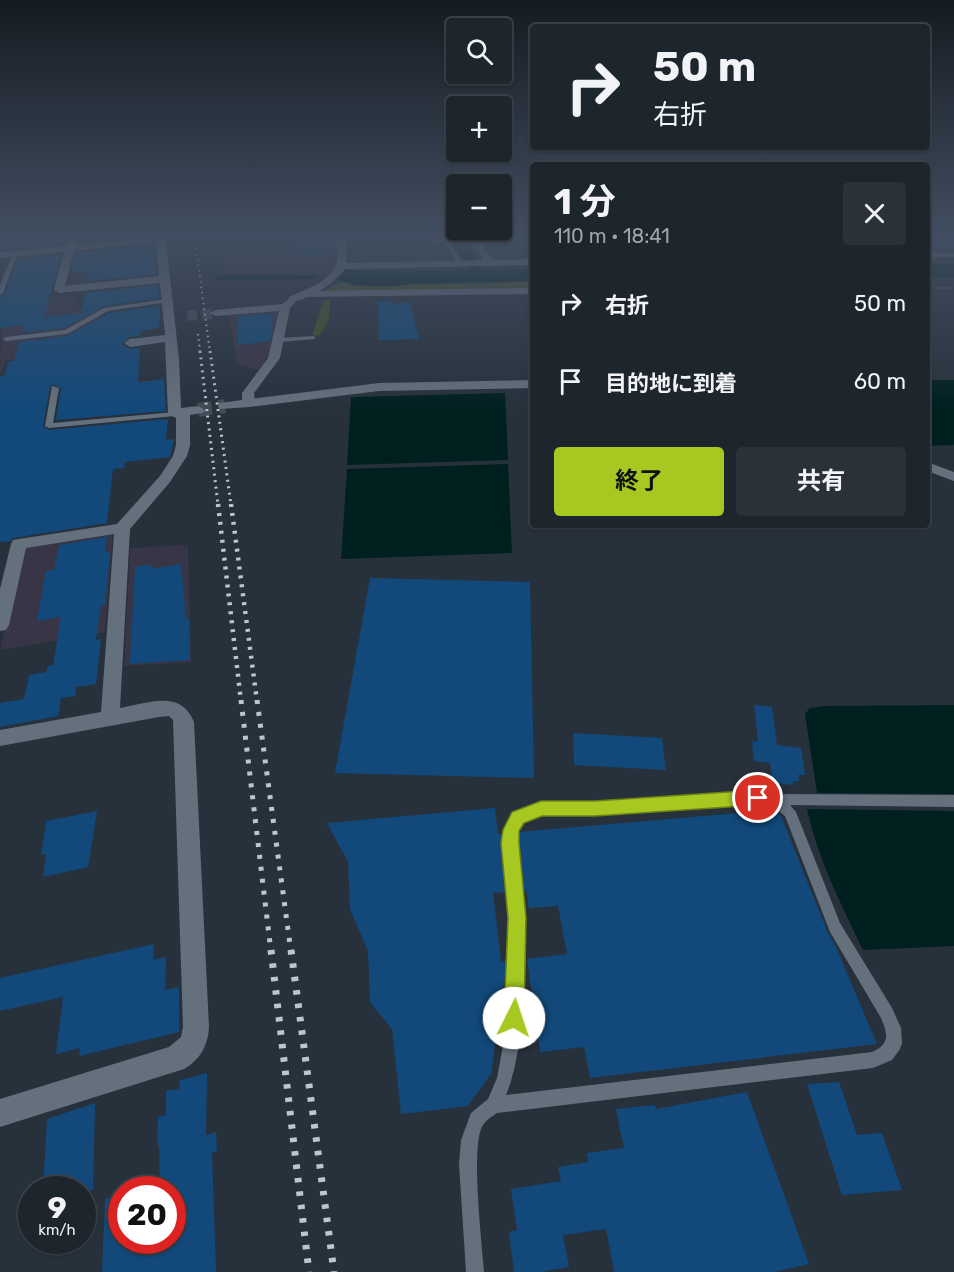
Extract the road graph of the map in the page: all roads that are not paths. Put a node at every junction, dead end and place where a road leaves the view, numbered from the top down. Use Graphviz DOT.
graph roads {
  1 [pos="166,291"];
  2 [pos="310,291"];
  3 [pos="522,291"];
  4 [pos="294,300"];
  5 [pos="167,301"];
  6 [pos="216,313"];
  7 [pos="171,338"];
  8 [pos="6,339"];
  9 [pos="313,339"];
  10 [pos="279,340"];
  11 [pos="129,343"];
  12 [pos="530,384"];
  13 [pos="55,388"];
  14 [pos="249,403"];
  15 [pos="225,406"];
  16 [pos="198,410"];
  17 [pos="179,413"];
  18 [pos="930,467"];
  19 [pos="954,477"];
  20 [pos="122,528"];
  21 [pos="0,625"];
  22 [pos="110,718"];
  23 [pos="0,738"];
  24 [pos="772,800"];
  25 [pos="954,801"];
  26 [pos="494,1105"];
  27 [pos="0,1113"];
  28 [pos="475,1272"];
  1 -- 5 [label="street"];
  2 -- 4 [label="street"];
  3 -- 4 [label="street"];
  4 -- 6 [label="street"];
  4 -- 10 [label="street"];
  5 -- 7 [label="street"];
  5 -- 8 [label="lane"];
  7 -- 11 [label="street"];
  7 -- 17 [label="street"];
  9 -- 10 [label="lane"];
  10 -- 14 [label="street"];
  12 -- 14 [label="street"];
  13 -- 17 [label="lane"];
  14 -- 15 [label="street"];
  16 -- 17 [label="street"];
  17 -- 20 [label="street"];
  18 -- 19 [label="street"];
  20 -- 21 [label="street"];
  20 -- 22 [label="street"];
  22 -- 23 [label="street"];
  22 -- 27 [label="street"];
  24 -- 25 [label="lane"];
  24 -- 26 [label="lane"];
  24 -- 26 [label="lane"];
  26 -- 28 [label="lane"];
}
